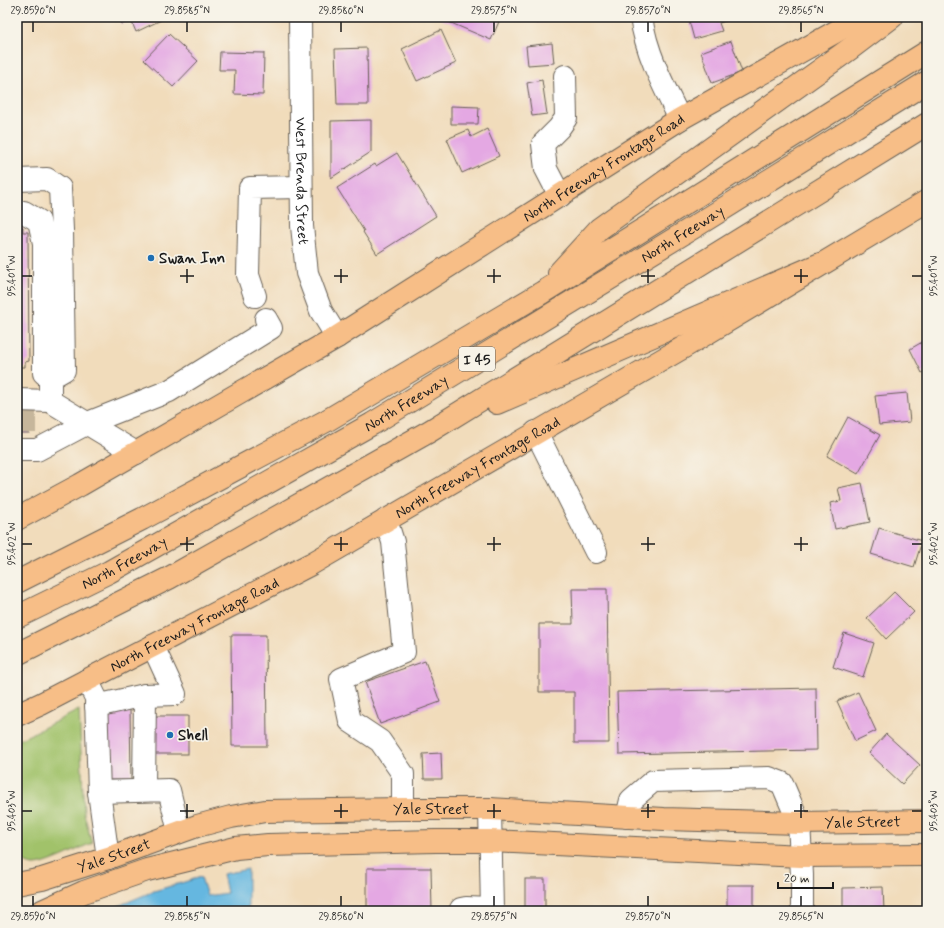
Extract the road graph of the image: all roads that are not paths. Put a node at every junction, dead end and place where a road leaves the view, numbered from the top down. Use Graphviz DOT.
graph roads {
  1 [pos="300,17"];
  2 [pos="641,17"];
  3 [pos="862,17"];
  4 [pos="892,17"];
  5 [pos="927,52"];
  6 [pos="565,76"];
  7 [pos="927,82"];
  8 [pos="680,119"];
  9 [pos="927,124"];
  10 [pos="19,180"];
  11 [pos="301,187"];
  12 [pos="560,196"];
  13 [pos="927,201"];
  14 [pos="17,212"];
  15 [pos="820,264"];
  16 [pos="543,292"];
  17 [pos="255,296"];
  18 [pos="266,319"];
  19 [pos="336,337"];
  20 [pos="50,378"];
  21 [pos="50,401"];
  22 [pos="22,404"];
  23 [pos="88,423"];
  24 [pos="430,431"];
  25 [pos="536,432"];
  26 [pos="22,444"];
  27 [pos="136,453"];
  28 [pos="17,519"];
  29 [pos="386,520"];
  30 [pos="596,552"];
  31 [pos="17,582"];
  32 [pos="17,617"];
  33 [pos="153,646"];
  34 [pos="17,654"];
  35 [pos="88,680"];
  36 [pos="145,695"];
  37 [pos="96,706"];
  38 [pos="17,715"];
  39 [pos="144,790"];
  40 [pos="98,792"];
  41 [pos="403,809"];
  42 [pos="490,809"];
  43 [pos="265,812"];
  44 [pos="627,817"];
  45 [pos="927,821"];
  46 [pos="799,823"];
  47 [pos="179,832"];
  48 [pos="491,841"];
  49 [pos="268,845"];
  50 [pos="927,854"];
  51 [pos="801,856"];
  52 [pos="108,858"];
  53 [pos="17,884"];
  54 [pos="492,910"];
  55 [pos="42,911"];
  56 [pos="460,911"];
  57 [pos="802,911"];
  1 -- 11 [label="street, West Brenda Street"];
  2 -- 8 [label="street"];
  3 -- 8 [label="main road, North Freeway Frontage Road"];
  4 -- 16 [label="main road"];
  5 -- 16 [label="main road, North Freeway / I 45"];
  6 -- 12 [label="street"];
  7 -- 32 [label="main road, North Freeway / I 45"];
  8 -- 12 [label="main road, North Freeway Frontage Road"];
  9 -- 24 [label="main road, I 45"];
  10 -- 20 [label="street"];
  11 -- 17 [label="street"];
  11 -- 19 [label="street, West Brenda Street"];
  12 -- 19 [label="main road, North Freeway Frontage Road"];
  13 -- 15 [label="main road, North Freeway Frontage Road"];
  14 -- 20 [label="street"];
  15 -- 24 [label="main road"];
  15 -- 25 [label="main road, North Freeway Frontage Road"];
  16 -- 31 [label="main road, North Freeway / I 45"];
  18 -- 23 [label="street"];
  19 -- 27 [label="main road, North Freeway Frontage Road"];
  20 -- 21 [label="street"];
  21 -- 22 [label="street"];
  21 -- 23 [label="street"];
  23 -- 26 [label="street"];
  23 -- 27 [label="street"];
  24 -- 34 [label="main road, I 45"];
  25 -- 29 [label="main road, North Freeway Frontage Road"];
  25 -- 30 [label="street"];
  27 -- 28 [label="main road, North Freeway Frontage Road"];
  29 -- 33 [label="main road, North Freeway Frontage Road"];
  29 -- 41 [label="street"];
  33 -- 35 [label="main road, North Freeway Frontage Road"];
  33 -- 36 [label="street"];
  35 -- 37 [label="street"];
  35 -- 38 [label="main road, North Freeway Frontage Road"];
  36 -- 37 [label="street"];
  36 -- 39 [label="street"];
  37 -- 40 [label="street"];
  39 -- 40 [label="street"];
  39 -- 47 [label="street"];
  40 -- 52 [label="street"];
  41 -- 42 [label="main road, Yale Street"];
  41 -- 43 [label="main road, Yale Street"];
  42 -- 44 [label="main road, Yale Street"];
  42 -- 48 [label="street"];
  43 -- 47 [label="main road, Yale Street"];
  43 -- 49 [label="main road"];
  44 -- 46 [label="main road, Yale Street"];
  44 -- 46 [label="street"];
  45 -- 46 [label="main road, Yale Street"];
  46 -- 51 [label="street"];
  47 -- 52 [label="main road, Yale Street"];
  48 -- 49 [label="main road, Yale Street"];
  48 -- 51 [label="main road, Yale Street"];
  48 -- 54 [label="street"];
  49 -- 55 [label="main road, Yale Street"];
  50 -- 51 [label="main road, Yale Street"];
  51 -- 57 [label="street"];
  52 -- 53 [label="main road, Yale Street"];
  54 -- 56 [label="street"];
}
